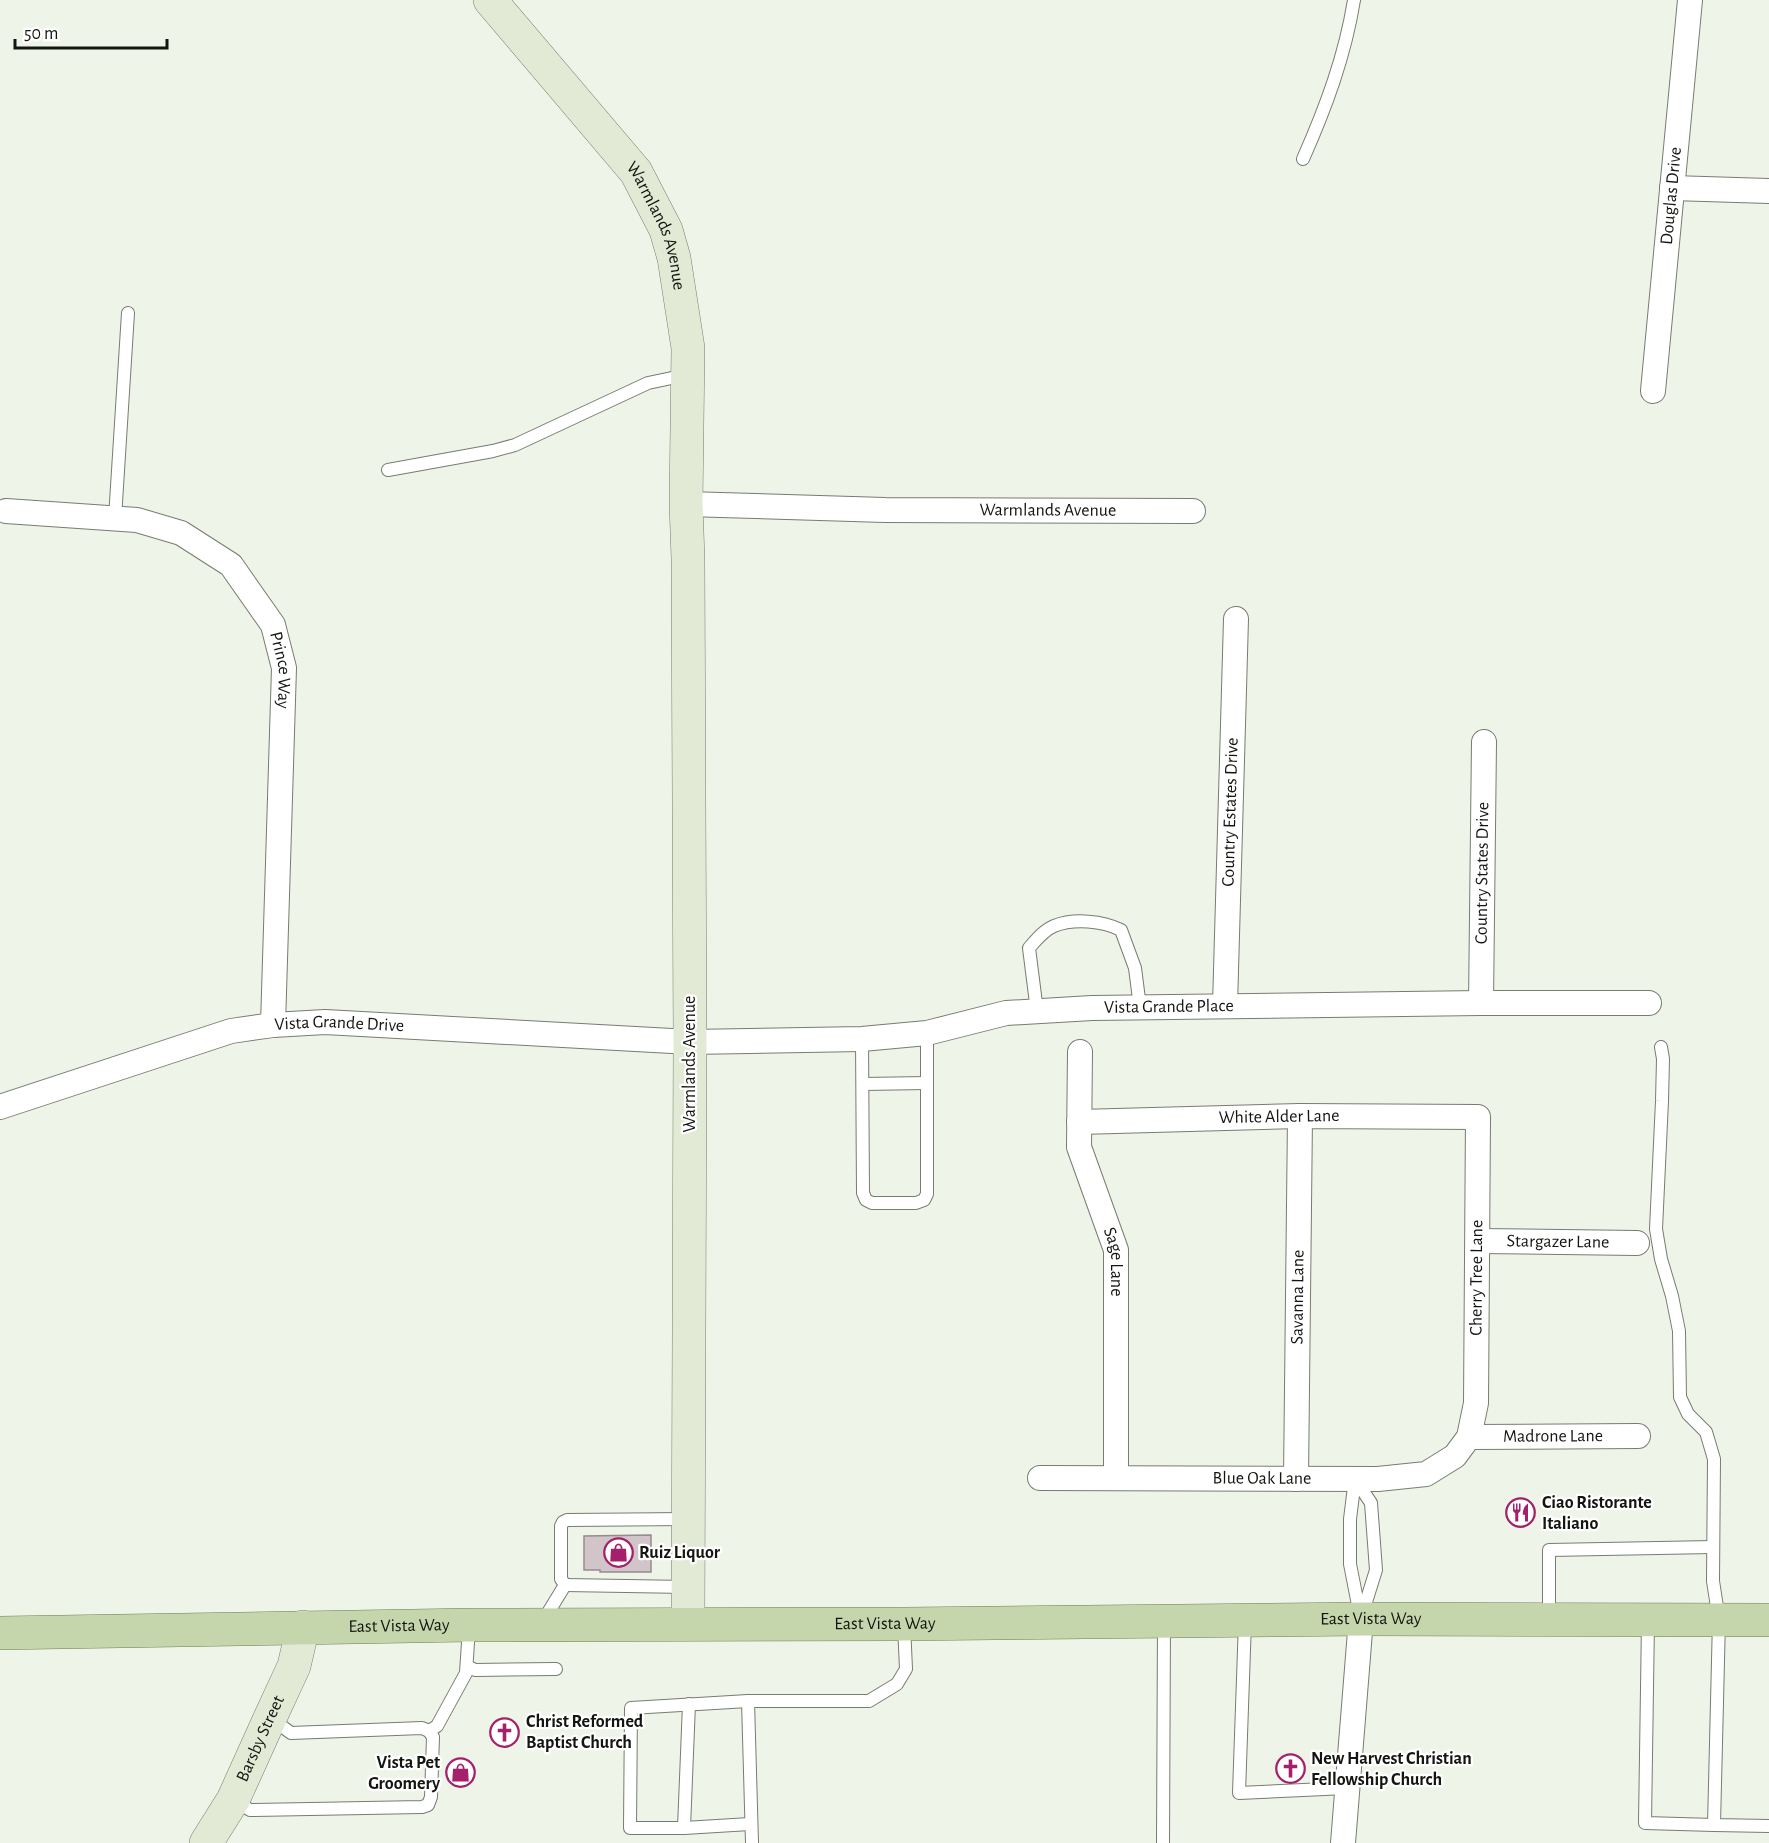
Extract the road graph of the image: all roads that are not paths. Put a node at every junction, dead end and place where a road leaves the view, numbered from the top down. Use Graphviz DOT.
graph roads {
  1 [pos="490,0"];
  2 [pos="1354,0"];
  3 [pos="1690,0"];
  4 [pos="1303,159"];
  5 [pos="1672,188"];
  6 [pos="1769,191"];
  7 [pos="128,313"];
  8 [pos="688,374"];
  9 [pos="1653,391"];
  10 [pos="388,470"];
  11 [pos="686,504"];
  12 [pos="6,511"];
  13 [pos="1193,511"];
  14 [pos="115,518"];
  15 [pos="1236,619"];
  16 [pos="1484,742"];
  17 [pos="1481,1003"];
  18 [pos="1649,1003"];
  19 [pos="1225,1006"];
  20 [pos="1140,1007"];
  21 [pos="1037,1011"];
  22 [pos="273,1025"];
  23 [pos="927,1033"];
  24 [pos="862,1039"];
  25 [pos="690,1042"];
  26 [pos="1661,1047"];
  27 [pos="1080,1052"];
  28 [pos="927,1083"];
  29 [pos="863,1084"];
  30 [pos="0,1107"];
  31 [pos="1300,1116"];
  32 [pos="1478,1117"];
  33 [pos="1079,1122"];
  34 [pos="1478,1241"];
  35 [pos="1637,1243"];
  36 [pos="1638,1436"];
  37 [pos="1469,1437"];
  38 [pos="1041,1478"];
  39 [pos="1116,1478"];
  40 [pos="1296,1479"];
  41 [pos="1355,1479"];
  42 [pos="688,1520"];
  43 [pos="1713,1547"];
  44 [pos="565,1585"];
  45 [pos="688,1587"];
  46 [pos="1361,1619"];
  47 [pos="1245,1620"];
  48 [pos="1549,1620"];
  49 [pos="1648,1620"];
  50 [pos="1719,1620"];
  51 [pos="1769,1620"];
  52 [pos="1164,1622"];
  53 [pos="688,1624"];
  54 [pos="904,1624"];
  55 [pos="469,1625"];
  56 [pos="541,1625"];
  57 [pos="303,1627"];
  58 [pos="0,1633"];
  59 [pos="468,1666"];
  60 [pos="556,1669"];
  61 [pos="748,1701"];
  62 [pos="689,1704"];
  63 [pos="270,1718"];
  64 [pos="429,1731"];
  65 [pos="1347,1788"];
  66 [pos="233,1800"];
  67 [pos="750,1824"];
  68 [pos="1714,1825"];
  69 [pos="1769,1826"];
  70 [pos="684,1828"];
  71 [pos="206,1843"];
  72 [pos="752,1843"];
  73 [pos="1163,1843"];
  74 [pos="1343,1843"];
  1 -- 8 [label="street, Warmlands Avenue"];
  2 -- 4 [label="lane"];
  3 -- 5 [label="street, Douglas Drive"];
  5 -- 6 [label="street"];
  5 -- 9 [label="street, Douglas Drive"];
  7 -- 14 [label="lane"];
  8 -- 10 [label="lane"];
  8 -- 11 [label="street, Warmlands Avenue"];
  11 -- 13 [label="street, Warmlands Avenue"];
  11 -- 25 [label="street, Warmlands Avenue"];
  12 -- 14 [label="street, Prince Way"];
  14 -- 22 [label="street, Prince Way"];
  15 -- 19 [label="street, Country Estates Drive"];
  16 -- 17 [label="street, Country States Drive"];
  17 -- 18 [label="street, Vista Grande Place"];
  17 -- 19 [label="street, Vista Grande Place"];
  19 -- 20 [label="street, Vista Grande Place"];
  20 -- 21 [label="street, Vista Grande Place"];
  20 -- 21 [label="lane"];
  21 -- 23 [label="street, Vista Grande Place"];
  22 -- 25 [label="street, Vista Grande Drive"];
  22 -- 30 [label="street, Vista Grande Drive"];
  23 -- 24 [label="street, Vista Grande Place"];
  23 -- 28 [label="lane"];
  24 -- 25 [label="street, Vista Grande Place"];
  24 -- 29 [label="lane"];
  25 -- 42 [label="street, Warmlands Avenue"];
  26 -- 43 [label="lane"];
  27 -- 33 [label="street, Sage Lane"];
  28 -- 29 [label="lane"];
  28 -- 29 [label="lane"];
  31 -- 32 [label="street, White Alder Lane"];
  31 -- 33 [label="street, White Alder Lane"];
  31 -- 40 [label="street, Savanna Lane"];
  32 -- 34 [label="street, Cherry Tree Lane"];
  33 -- 39 [label="street, Sage Lane"];
  34 -- 35 [label="street, Stargazer Lane"];
  34 -- 37 [label="street, Cherry Tree Lane"];
  36 -- 37 [label="street, Madrone Lane"];
  37 -- 41 [label="street, Blue Oak Lane"];
  38 -- 39 [label="street, Blue Oak Lane"];
  39 -- 40 [label="street, Blue Oak Lane"];
  40 -- 41 [label="street, Blue Oak Lane"];
  41 -- 46 [label="lane"];
  41 -- 46 [label="lane"];
  42 -- 44 [label="lane"];
  42 -- 45 [label="street, Warmlands Avenue"];
  43 -- 48 [label="lane"];
  43 -- 50 [label="lane"];
  44 -- 45 [label="lane"];
  44 -- 56 [label="lane"];
  45 -- 53 [label="street, Warmlands Avenue"];
  46 -- 47 [label="main road, East Vista Way"];
  46 -- 48 [label="main road, East Vista Way"];
  46 -- 65 [label="street"];
  47 -- 52 [label="main road, East Vista Way"];
  47 -- 65 [label="lane"];
  48 -- 49 [label="main road, East Vista Way"];
  49 -- 50 [label="main road, East Vista Way"];
  49 -- 68 [label="lane"];
  50 -- 51 [label="main road, East Vista Way"];
  50 -- 68 [label="lane"];
  52 -- 54 [label="main road, East Vista Way"];
  52 -- 73 [label="lane"];
  53 -- 54 [label="main road, East Vista Way"];
  53 -- 56 [label="main road, East Vista Way"];
  54 -- 61 [label="lane"];
  55 -- 56 [label="main road, East Vista Way"];
  55 -- 57 [label="main road, East Vista Way"];
  55 -- 59 [label="lane"];
  57 -- 58 [label="main road, East Vista Way"];
  57 -- 63 [label="street, Barsby Street"];
  59 -- 60 [label="lane"];
  59 -- 64 [label="lane"];
  61 -- 62 [label="lane"];
  61 -- 67 [label="lane"];
  62 -- 70 [label="lane"];
  62 -- 70 [label="lane"];
  63 -- 64 [label="lane"];
  63 -- 66 [label="street, Barsby Street"];
  64 -- 66 [label="lane"];
  65 -- 74 [label="street"];
  66 -- 71 [label="street, Barsby Street"];
  67 -- 70 [label="lane"];
  67 -- 72 [label="lane"];
  68 -- 69 [label="lane"];
}
